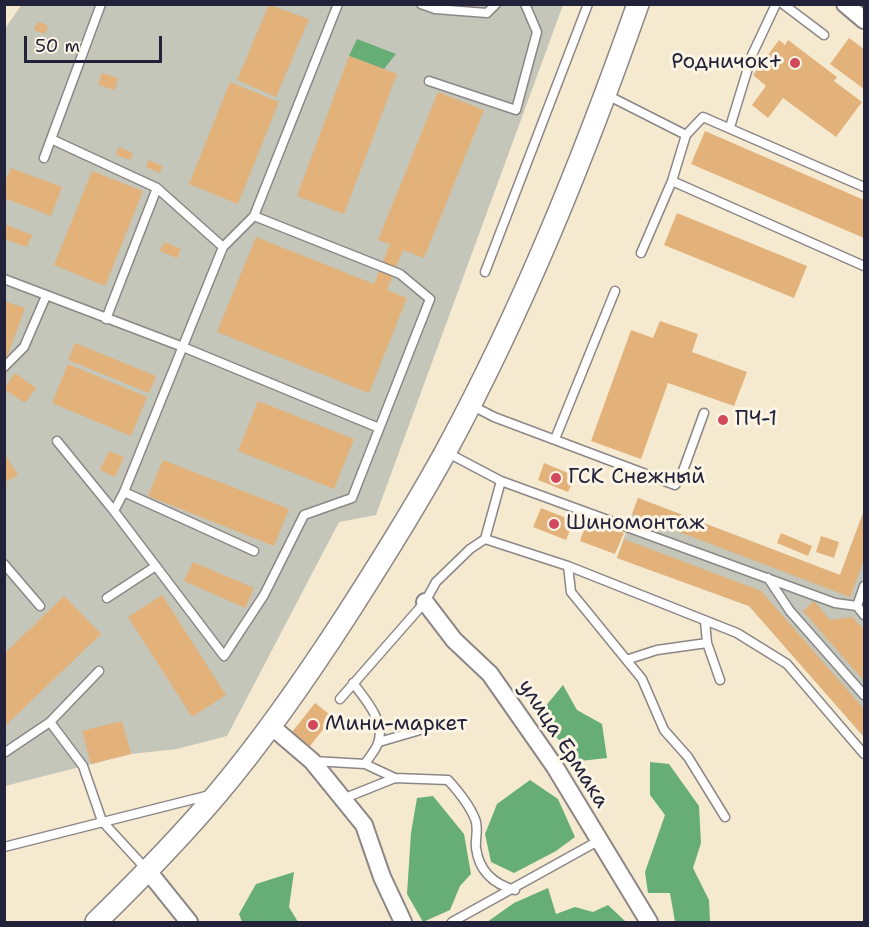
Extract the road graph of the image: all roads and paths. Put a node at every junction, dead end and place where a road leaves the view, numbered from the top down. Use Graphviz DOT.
graph roads {
  1 [pos="101,4"];
  2 [pos="338,4"];
  3 [pos="421,4"];
  4 [pos="496,4"];
  5 [pos="525,4"];
  6 [pos="588,4"];
  7 [pos="638,4"];
  8 [pos="776,4"];
  9 [pos="783,4"];
  10 [pos="844,4"];
  11 [pos="864,20"];
  12 [pos="824,35"];
  13 [pos="429,81"];
  14 [pos="605,94"];
  15 [pos="730,127"];
  16 [pos="686,135"];
  17 [pos="51,139"];
  18 [pos="44,158"];
  19 [pos="672,181"];
  20 [pos="864,187"];
  21 [pos="157,188"];
  22 [pos="254,216"];
  23 [pos="223,247"];
  24 [pos="641,253"];
  25 [pos="864,266"];
  26 [pos="485,272"];
  27 [pos="4,279"];
  28 [pos="615,291"];
  29 [pos="46,296"];
  30 [pos="106,319"];
  31 [pos="183,347"];
  32 [pos="4,367"];
  33 [pos="470,405"];
  34 [pos="704,413"];
  35 [pos="379,428"];
  36 [pos="555,439"];
  37 [pos="57,441"];
  38 [pos="446,452"];
  39 [pos="501,481"];
  40 [pos="124,492"];
  41 [pos="114,511"];
  42 [pos="485,539"];
  43 [pos="254,551"];
  44 [pos="4,564"];
  45 [pos="156,566"];
  46 [pos="568,566"];
  47 [pos="768,577"];
  48 [pos="864,586"];
  49 [pos="106,598"];
  50 [pos="425,602"];
  51 [pos="40,606"];
  52 [pos="857,606"];
  53 [pos="864,615"];
  54 [pos="705,621"];
  55 [pos="707,643"];
  56 [pos="629,659"];
  57 [pos="99,671"];
  58 [pos="720,680"];
  59 [pos="353,683"];
  60 [pos="864,695"];
  61 [pos="340,699"];
  62 [pos="50,722"];
  63 [pos="271,726"];
  64 [pos="427,728"];
  65 [pos="379,742"];
  66 [pos="4,753"];
  67 [pos="864,754"];
  68 [pos="312,760"];
  69 [pos="365,764"];
  70 [pos="395,778"];
  71 [pos="219,792"];
  72 [pos="345,798"];
  73 [pos="725,817"];
  74 [pos="102,821"];
  75 [pos="598,841"];
  76 [pos="4,847"];
  77 [pos="148,871"];
  78 [pos="514,890"];
  79 [pos="96,922"];
  80 [pos="189,922"];
  81 [pos="403,922"];
  82 [pos="452,922"];
  83 [pos="649,922"];
  1 -- 17 [label="lane"];
  2 -- 22 [label="lane"];
  3 -- 4 [label="lane"];
  5 -- 13 [label="lane"];
  6 -- 26 [label="lane"];
  7 -- 14 [label="street"];
  8 -- 15 [label="lane"];
  9 -- 12 [label="lane"];
  10 -- 11 [label="street"];
  14 -- 16 [label="lane"];
  14 -- 33 [label="street"];
  15 -- 16 [label="lane"];
  15 -- 20 [label="lane"];
  16 -- 19 [label="lane"];
  17 -- 18 [label="lane"];
  17 -- 21 [label="lane"];
  19 -- 24 [label="lane"];
  19 -- 25 [label="lane"];
  21 -- 23 [label="lane"];
  21 -- 30 [label="lane"];
  22 -- 23 [label="lane"];
  22 -- 35 [label="lane"];
  23 -- 31 [label="lane"];
  27 -- 29 [label="lane"];
  28 -- 36 [label="lane"];
  29 -- 30 [label="lane"];
  29 -- 32 [label="lane"];
  30 -- 31 [label="lane"];
  31 -- 35 [label="lane"];
  31 -- 40 [label="lane"];
  33 -- 36 [label="lane"];
  33 -- 38 [label="street"];
  34 -- 36 [label="lane"];
  35 -- 45 [label="lane"];
  37 -- 41 [label="lane"];
  38 -- 39 [label="lane"];
  38 -- 63 [label="street"];
  39 -- 42 [label="lane"];
  39 -- 47 [label="lane"];
  40 -- 41 [label="lane"];
  40 -- 43 [label="lane"];
  41 -- 45 [label="lane"];
  42 -- 46 [label="lane"];
  42 -- 50 [label="lane"];
  44 -- 51 [label="lane"];
  45 -- 49 [label="lane"];
  46 -- 54 [label="lane"];
  46 -- 56 [label="lane"];
  47 -- 52 [label="lane"];
  47 -- 60 [label="lane"];
  48 -- 52 [label="lane"];
  50 -- 59 [label="lane"];
  50 -- 75 [label="street, улица Ермака"];
  52 -- 53 [label="lane"];
  54 -- 55 [label="lane"];
  54 -- 67 [label="lane"];
  55 -- 56 [label="lane"];
  55 -- 58 [label="lane"];
  56 -- 73 [label="lane"];
  57 -- 62 [label="lane"];
  59 -- 61 [label="lane"];
  59 -- 65 [label="lane"];
  62 -- 66 [label="lane"];
  62 -- 74 [label="lane"];
  63 -- 68 [label="street"];
  63 -- 71 [label="street"];
  64 -- 65 [label="lane"];
  65 -- 69 [label="lane"];
  68 -- 69 [label="lane"];
  68 -- 72 [label="street"];
  69 -- 70 [label="lane"];
  70 -- 72 [label="lane"];
  70 -- 78 [label="lane"];
  71 -- 74 [label="lane"];
  71 -- 77 [label="street"];
  72 -- 81 [label="street"];
  74 -- 76 [label="lane"];
  74 -- 77 [label="lane"];
  75 -- 78 [label="lane"];
  75 -- 83 [label="street, улица Ермака"];
  77 -- 79 [label="street"];
  77 -- 80 [label="street"];
  78 -- 82 [label="lane"];
}
